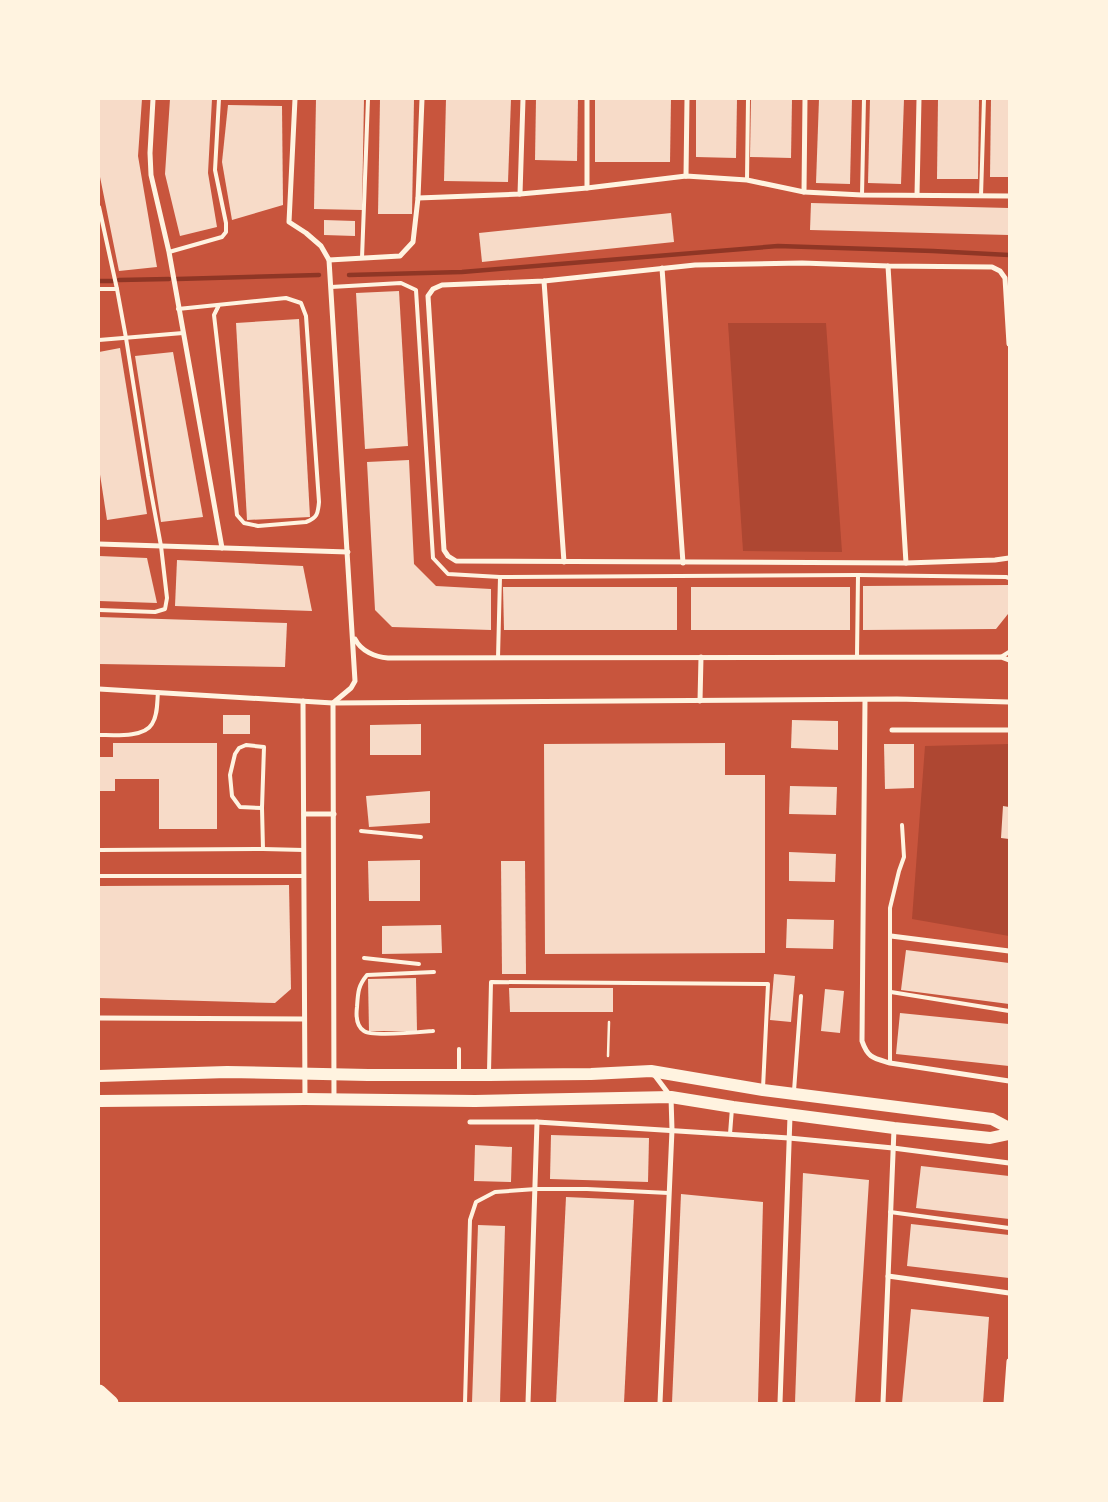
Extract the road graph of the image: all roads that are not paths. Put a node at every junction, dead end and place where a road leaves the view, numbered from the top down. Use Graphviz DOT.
graph roads {
  1 [pos="153,99"];
  2 [pos="219,99"];
  3 [pos="296,99"];
  4 [pos="368,99"];
  5 [pos="422,99"];
  6 [pos="523,99"];
  7 [pos="587,99"];
  8 [pos="687,99"];
  9 [pos="748,99"];
  10 [pos="804,99"];
  11 [pos="864,99"];
  12 [pos="919,99"];
  13 [pos="984,99"];
  14 [pos="686,176"];
  15 [pos="747,180"];
  16 [pos="587,188"];
  17 [pos="804,192"];
  18 [pos="520,194"];
  19 [pos="917,195"];
  20 [pos="862,196"];
  21 [pos="981,196"];
  22 [pos="1009,196"];
  23 [pos="418,198"];
  24 [pos="99,207"];
  25 [pos="169,252"];
  26 [pos="362,258"];
  27 [pos="329,260"];
  28 [pos="888,266"];
  29 [pos="662,268"];
  30 [pos="544,281"];
  31 [pos="331,287"];
  32 [pos="117,288"];
  33 [pos="99,289"];
  34 [pos="219,304"];
  35 [pos="178,308"];
  36 [pos="183,333"];
  37 [pos="126,338"];
  38 [pos="99,340"];
  39 [pos="1009,344"];
  40 [pos="99,544"];
  41 [pos="161,546"];
  42 [pos="222,548"];
  43 [pos="348,552"];
  44 [pos="1009,558"];
  45 [pos="564,562"];
  46 [pos="683,563"];
  47 [pos="906,563"];
  48 [pos="858,575"];
  49 [pos="500,577"];
  50 [pos="1009,578"];
  51 [pos="99,610"];
  52 [pos="353,636"];
  53 [pos="1009,652"];
  54 [pos="701,656"];
  55 [pos="857,656"];
  56 [pos="1001,656"];
  57 [pos="498,658"];
  58 [pos="1009,660"];
  59 [pos="99,689"];
  60 [pos="158,692"];
  61 [pos="865,700"];
  62 [pos="303,701"];
  63 [pos="700,701"];
  64 [pos="1009,702"];
  65 [pos="333,703"];
  66 [pos="892,730"];
  67 [pos="1009,730"];
  68 [pos="99,735"];
  69 [pos="262,808"];
  70 [pos="304,814"];
  71 [pos="334,814"];
  72 [pos="902,825"];
  73 [pos="361,831"];
  74 [pos="421,838"];
  75 [pos="263,849"];
  76 [pos="99,850"];
  77 [pos="304,850"];
  78 [pos="99,876"];
  79 [pos="304,876"];
  80 [pos="891,936"];
  81 [pos="1009,951"];
  82 [pos="364,958"];
  83 [pos="418,964"];
  84 [pos="434,972"];
  85 [pos="891,992"];
  86 [pos="802,996"];
  87 [pos="1009,1010"];
  88 [pos="99,1018"];
  89 [pos="304,1019"];
  90 [pos="433,1031"];
  91 [pos="459,1049"];
  92 [pos="890,1063"];
  93 [pos="651,1071"];
  94 [pos="304,1073"];
  95 [pos="334,1073"];
  96 [pos="459,1074"];
  97 [pos="489,1075"];
  98 [pos="99,1076"];
  99 [pos="1009,1081"];
  100 [pos="763,1090"];
  101 [pos="794,1094"];
  102 [pos="671,1097"];
  103 [pos="305,1099"];
  104 [pos="334,1100"];
  105 [pos="99,1101"];
  106 [pos="732,1107"];
  107 [pos="790,1115"];
  108 [pos="470,1122"];
  109 [pos="537,1122"];
  110 [pos="894,1128"];
  111 [pos="1009,1128"];
  112 [pos="672,1130"];
  113 [pos="730,1134"];
  114 [pos="1009,1134"];
  115 [pos="790,1138"];
  116 [pos="893,1148"];
  117 [pos="1009,1163"];
  118 [pos="536,1189"];
  119 [pos="669,1193"];
  120 [pos="890,1212"];
  121 [pos="1009,1228"];
  122 [pos="888,1276"];
  123 [pos="1009,1294"];
  124 [pos="1009,1361"];
  125 [pos="99,1392"];
  126 [pos="111,1403"];
  127 [pos="465,1403"];
  128 [pos="528,1403"];
  129 [pos="660,1403"];
  130 [pos="780,1403"];
  131 [pos="883,1403"];
  132 [pos="1006,1403"];
  1 -- 25 [label="street"];
  2 -- 25 [label="lane"];
  3 -- 27 [label="street"];
  4 -- 26 [label="lane"];
  5 -- 23 [label="street"];
  6 -- 18 [label="street"];
  7 -- 16 [label="street"];
  8 -- 14 [label="street"];
  9 -- 15 [label="lane"];
  10 -- 17 [label="street"];
  11 -- 20 [label="lane"];
  12 -- 19 [label="street"];
  13 -- 21 [label="lane"];
  14 -- 15 [label="street"];
  14 -- 16 [label="street"];
  15 -- 17 [label="street"];
  16 -- 18 [label="street"];
  17 -- 20 [label="street"];
  18 -- 23 [label="street"];
  19 -- 20 [label="street"];
  19 -- 21 [label="street"];
  21 -- 22 [label="street"];
  23 -- 26 [label="street"];
  24 -- 32 [label="lane"];
  25 -- 35 [label="street"];
  26 -- 27 [label="street"];
  27 -- 31 [label="street"];
  28 -- 29 [label="street"];
  28 -- 39 [label="street"];
  28 -- 47 [label="street"];
  29 -- 30 [label="street"];
  29 -- 46 [label="street"];
  30 -- 45 [label="street"];
  30 -- 45 [label="street"];
  31 -- 43 [label="street"];
  31 -- 49 [label="lane"];
  32 -- 33 [label="lane"];
  32 -- 37 [label="lane"];
  34 -- 34 [label="lane"];
  34 -- 35 [label="lane"];
  35 -- 36 [label="street"];
  36 -- 37 [label="lane"];
  36 -- 42 [label="street"];
  37 -- 38 [label="lane"];
  37 -- 41 [label="lane"];
  40 -- 41 [label="street"];
  41 -- 42 [label="street"];
  41 -- 51 [label="lane"];
  42 -- 43 [label="street"];
  43 -- 52 [label="street"];
  44 -- 47 [label="street"];
  45 -- 46 [label="street"];
  46 -- 47 [label="street"];
  48 -- 49 [label="lane"];
  48 -- 50 [label="lane"];
  48 -- 55 [label="lane"];
  49 -- 57 [label="lane"];
  52 -- 57 [label="street"];
  52 -- 65 [label="street"];
  53 -- 56 [label="lane"];
  54 -- 55 [label="street"];
  54 -- 57 [label="street"];
  54 -- 63 [label="street"];
  55 -- 56 [label="street"];
  56 -- 58 [label="street"];
  59 -- 60 [label="street"];
  60 -- 62 [label="street"];
  60 -- 68 [label="lane"];
  61 -- 63 [label="street"];
  61 -- 64 [label="street"];
  61 -- 92 [label="street"];
  62 -- 65 [label="street"];
  62 -- 70 [label="street"];
  63 -- 65 [label="street"];
  65 -- 71 [label="street"];
  66 -- 67 [label="street"];
  69 -- 69 [label="lane"];
  69 -- 75 [label="lane"];
  70 -- 71 [label="street"];
  70 -- 77 [label="street"];
  71 -- 95 [label="street"];
  72 -- 80 [label="lane"];
  73 -- 74 [label="lane"];
  75 -- 76 [label="lane"];
  75 -- 77 [label="lane"];
  77 -- 79 [label="street"];
  78 -- 79 [label="lane"];
  79 -- 89 [label="street"];
  80 -- 81 [label="street"];
  80 -- 85 [label="lane"];
  82 -- 83 [label="lane"];
  84 -- 90 [label="lane"];
  85 -- 87 [label="lane"];
  85 -- 92 [label="lane"];
  86 -- 101 [label="lane"];
  88 -- 89 [label="street"];
  89 -- 94 [label="street"];
  91 -- 96 [label="lane"];
  92 -- 99 [label="street"];
  93 -- 97 [label="main road"];
  93 -- 100 [label="main road"];
  93 -- 102 [label="street"];
  94 -- 95 [label="main road"];
  94 -- 98 [label="main road"];
  94 -- 103 [label="street"];
  95 -- 96 [label="main road"];
  95 -- 104 [label="street"];
  96 -- 97 [label="main road"];
  97 -- 100 [label="lane"];
  100 -- 101 [label="main road"];
  101 -- 111 [label="main road"];
  102 -- 104 [label="main road"];
  102 -- 106 [label="main road"];
  102 -- 112 [label="street"];
  103 -- 104 [label="main road"];
  103 -- 105 [label="main road"];
  106 -- 107 [label="main road"];
  106 -- 113 [label="lane"];
  107 -- 110 [label="main road"];
  107 -- 115 [label="street"];
  108 -- 109 [label="street"];
  109 -- 112 [label="street"];
  109 -- 118 [label="street"];
  110 -- 114 [label="main road"];
  110 -- 116 [label="street"];
  112 -- 113 [label="street"];
  112 -- 119 [label="street"];
  113 -- 115 [label="street"];
  115 -- 116 [label="street"];
  115 -- 130 [label="street"];
  116 -- 117 [label="street"];
  116 -- 120 [label="street"];
  118 -- 119 [label="lane"];
  118 -- 127 [label="lane"];
  118 -- 128 [label="street"];
  119 -- 129 [label="street"];
  120 -- 121 [label="lane"];
  120 -- 122 [label="street"];
  122 -- 123 [label="street"];
  122 -- 131 [label="street"];
  124 -- 132 [label="street"];
  125 -- 126 [label="highway"];
}
